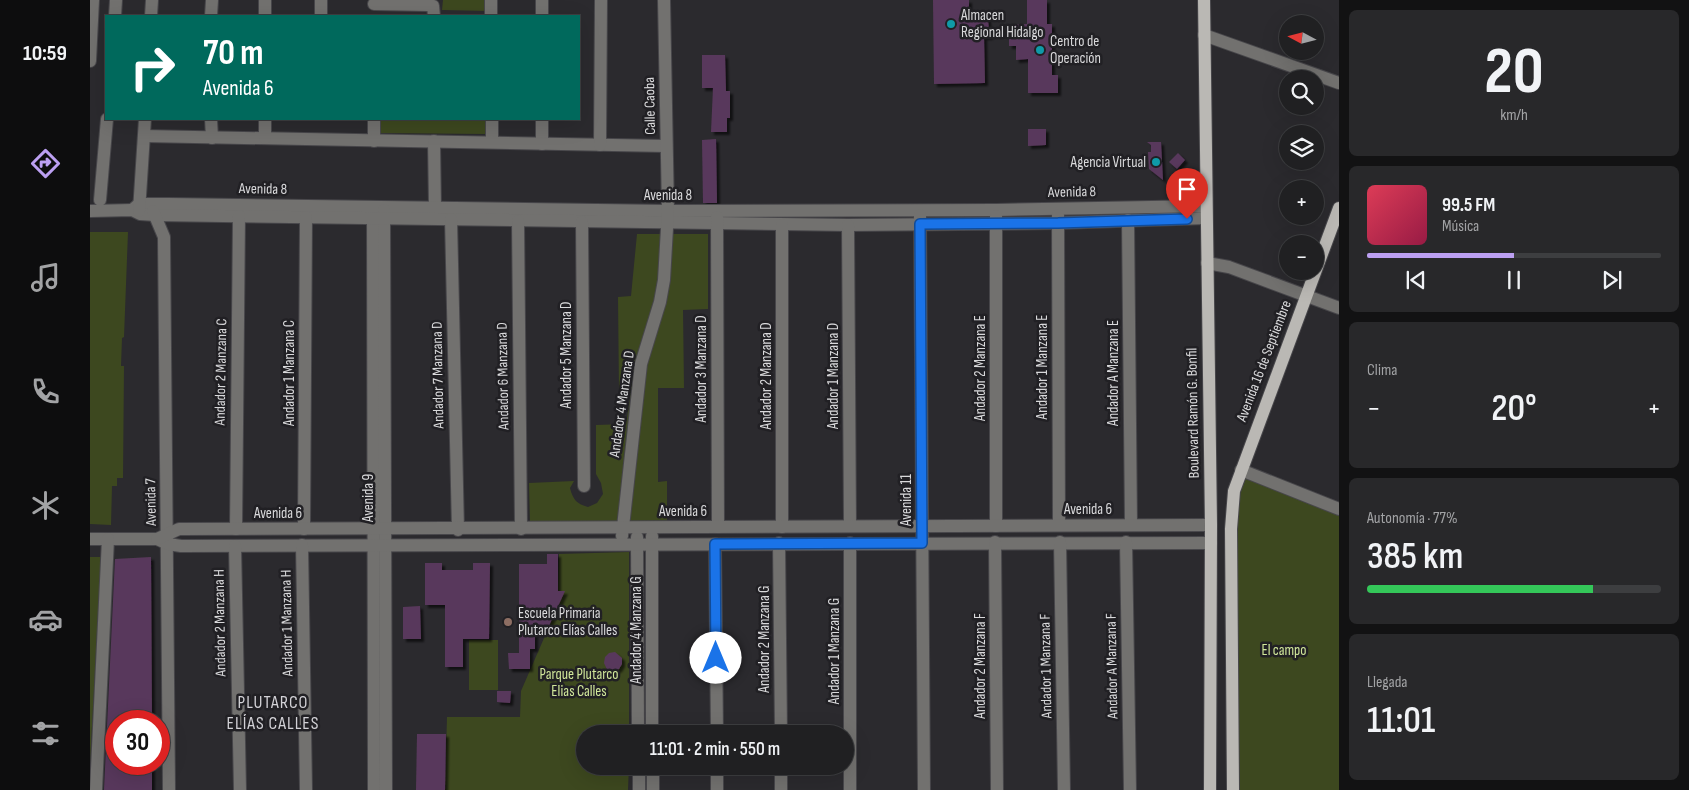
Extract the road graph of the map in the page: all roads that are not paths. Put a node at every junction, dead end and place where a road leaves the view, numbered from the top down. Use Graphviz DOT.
graph roads {
  1 [pos="93,0"];
  2 [pos="116,0"];
  3 [pos="152,0"];
  4 [pos="212,0"];
  5 [pos="265,0"];
  6 [pos="321,0"];
  7 [pos="491,0"];
  8 [pos="542,0"];
  9 [pos="601,0"];
  10 [pos="664,0"];
  11 [pos="1204,0"];
  12 [pos="1210,0"];
  13 [pos="374,7"];
  14 [pos="434,11"];
  15 [pos="115,15"];
  16 [pos="151,15"];
  17 [pos="211,15"];
  18 [pos="265,15"];
  19 [pos="321,15"];
  20 [pos="491,15"];
  21 [pos="542,15"];
  22 [pos="1204,17"];
  23 [pos="1204,35"];
  24 [pos="90,61"];
  25 [pos="1339,83"];
  26 [pos="107,120"];
  27 [pos="145,120"];
  28 [pos="212,120"];
  29 [pos="265,120"];
  30 [pos="374,120"];
  31 [pos="492,120"];
  32 [pos="542,120"];
  33 [pos="144,136"];
  34 [pos="212,138"];
  35 [pos="265,138"];
  36 [pos="374,141"];
  37 [pos="434,141"];
  38 [pos="492,142"];
  39 [pos="542,144"];
  40 [pos="600,145"];
  41 [pos="666,146"];
  42 [pos="100,200"];
  43 [pos="435,208"];
  44 [pos="1058,208"];
  45 [pos="1339,208"];
  46 [pos="143,210"];
  47 [pos="920,210"];
  48 [pos="996,210"];
  49 [pos="90,211"];
  50 [pos="717,211"];
  51 [pos="378,212"];
  52 [pos="1206,212"];
  53 [pos="239,216"];
  54 [pos="306,217"];
  55 [pos="667,218"];
  56 [pos="451,219"];
  57 [pos="1128,220"];
  58 [pos="518,221"];
  59 [pos="582,222"];
  60 [pos="1058,223"];
  61 [pos="920,224"];
  62 [pos="996,224"];
  63 [pos="717,225"];
  64 [pos="782,225"];
  65 [pos="848,225"];
  66 [pos="1207,264"];
  67 [pos="1307,296"];
  68 [pos="1339,308"];
  69 [pos="1241,470"];
  70 [pos="584,486"];
  71 [pos="1339,509"];
  72 [pos="1059,525"];
  73 [pos="1131,525"];
  74 [pos="1210,525"];
  75 [pos="718,526"];
  76 [pos="850,526"];
  77 [pos="922,526"];
  78 [pos="996,526"];
  79 [pos="623,527"];
  80 [pos="636,527"];
  81 [pos="652,527"];
  82 [pos="782,527"];
  83 [pos="236,529"];
  84 [pos="304,529"];
  85 [pos="521,529"];
  86 [pos="379,530"];
  87 [pos="458,530"];
  88 [pos="165,538"];
  89 [pos="90,539"];
  90 [pos="108,539"];
  91 [pos="995,542"];
  92 [pos="1060,542"];
  93 [pos="1126,542"];
  94 [pos="780,543"];
  95 [pos="850,543"];
  96 [pos="922,543"];
  97 [pos="1211,543"];
  98 [pos="621,544"];
  99 [pos="637,544"];
  100 [pos="652,544"];
  101 [pos="715,544"];
  102 [pos="302,545"];
  103 [pos="234,546"];
  104 [pos="379,546"];
  105 [pos="637,646"];
  106 [pos="652,647"];
  107 [pos="638,725"];
  108 [pos="652,725"];
  109 [pos="717,725"];
  110 [pos="781,725"];
  111 [pos="639,775"];
  112 [pos="653,775"];
  113 [pos="717,775"];
  114 [pos="781,775"];
  115 [pos="96,790"];
  116 [pos="169,790"];
  117 [pos="240,790"];
  118 [pos="306,790"];
  119 [pos="374,790"];
  120 [pos="386,790"];
  121 [pos="639,790"];
  122 [pos="653,790"];
  123 [pos="717,790"];
  124 [pos="781,790"];
  125 [pos="850,790"];
  126 [pos="924,790"];
  127 [pos="997,790"];
  128 [pos="1064,790"];
  129 [pos="1130,790"];
  130 [pos="1210,790"];
  131 [pos="1232,790"];
  1 -- 24 [label="street"];
  2 -- 15 [label="street"];
  3 -- 16 [label="street"];
  4 -- 17 [label="street"];
  5 -- 18 [label="street"];
  6 -- 19 [label="street"];
  7 -- 20 [label="street"];
  8 -- 21 [label="street"];
  9 -- 40 [label="street"];
  10 -- 41 [label="street, Calle Caoba"];
  11 -- 22 [label="main road, Boulevard Ramón G. Bonfil"];
  12 -- 22 [label="street"];
  13 -- 14 [label="street"];
  22 -- 23 [label="main road, Boulevard Ramón G. Bonfil"];
  23 -- 25 [label="street"];
  23 -- 52 [label="main road, Boulevard Ramón G. Bonfil"];
  26 -- 42 [label="street"];
  27 -- 33 [label="street"];
  28 -- 34 [label="street"];
  29 -- 35 [label="street"];
  30 -- 36 [label="street"];
  31 -- 38 [label="street"];
  32 -- 39 [label="street"];
  33 -- 34 [label="street"];
  33 -- 46 [label="street"];
  34 -- 35 [label="street"];
  35 -- 36 [label="street"];
  36 -- 37 [label="street"];
  37 -- 38 [label="street"];
  37 -- 43 [label="street"];
  38 -- 39 [label="street"];
  39 -- 40 [label="street"];
  40 -- 41 [label="street"];
  41 -- 55 [label="street, Calle Caoba"];
  43 -- 51 [label="street, Avenida 8"];
  43 -- 55 [label="street, Avenida 8"];
  44 -- 48 [label="street, Avenida 8"];
  44 -- 52 [label="street, Avenida 8"];
  44 -- 60 [label="street, Andador 1 Manzana E"];
  45 -- 67 [label="main road, Avenida 16 de Septiembre"];
  46 -- 49 [label="street, Avenida 8"];
  46 -- 51 [label="street, Avenida 8"];
  46 -- 53 [label="street, Avenida 8"];
  46 -- 88 [label="street, Avenida 7"];
  47 -- 48 [label="street, Avenida 8"];
  47 -- 50 [label="street, Avenida 8"];
  47 -- 61 [label="street, Avenida 11"];
  48 -- 62 [label="street, Andador 2 Manzana E"];
  50 -- 55 [label="street, Avenida 8"];
  50 -- 63 [label="street, Andador 3 Manzana D"];
  51 -- 54 [label="street, Avenida 8"];
  51 -- 56 [label="street, Avenida 8"];
  51 -- 86 [label="street, Avenida 9"];
  52 -- 57 [label="street, Avenida 8"];
  52 -- 66 [label="main road, Boulevard Ramón G. Bonfil"];
  53 -- 54 [label="street, Avenida 8"];
  53 -- 83 [label="street, Andador 2 Manzana C"];
  54 -- 84 [label="street, Andador 1 Manzana C"];
  55 -- 59 [label="street, Avenida 8"];
  55 -- 63 [label="street, Avenida 8"];
  55 -- 79 [label="street, Andador 4 Manzana D"];
  56 -- 58 [label="street, Avenida 8"];
  56 -- 87 [label="street, Andador 7 Manzana D"];
  57 -- 60 [label="street, Avenida 8"];
  57 -- 73 [label="street, Andador A Manzana E"];
  58 -- 59 [label="street, Avenida 8"];
  58 -- 85 [label="street, Andador 6 Manzana D"];
  59 -- 70 [label="street, Andador 5 Manzana D"];
  60 -- 62 [label="street, Avenida 8"];
  60 -- 72 [label="street, Andador 1 Manzana E"];
  61 -- 62 [label="street, Avenida 8"];
  61 -- 65 [label="street, Avenida 8"];
  61 -- 77 [label="street, Avenida 11"];
  62 -- 78 [label="street, Andador 2 Manzana E"];
  63 -- 64 [label="street, Avenida 8"];
  63 -- 75 [label="street, Andador 3 Manzana D"];
  64 -- 65 [label="street, Avenida 8"];
  64 -- 82 [label="street, Andador 2 Manzana D"];
  65 -- 76 [label="street, Andador 1 Manzana D"];
  66 -- 67 [label="street"];
  66 -- 74 [label="main road, Boulevard Ramón G. Bonfil"];
  67 -- 68 [label="street"];
  67 -- 69 [label="main road, Avenida 16 de Septiembre"];
  69 -- 71 [label="street"];
  69 -- 131 [label="main road"];
  72 -- 73 [label="street, Avenida 6"];
  72 -- 78 [label="street, Avenida 6"];
  73 -- 74 [label="street, Avenida 6"];
  74 -- 97 [label="main road, Boulevard Ramón G. Bonfil"];
  75 -- 81 [label="street, Avenida 6"];
  75 -- 82 [label="street, Avenida 6"];
  76 -- 77 [label="street, Avenida 6"];
  76 -- 82 [label="street, Avenida 6"];
  77 -- 78 [label="street, Avenida 6"];
  77 -- 96 [label="street, Avenida 11"];
  79 -- 80 [label="street, Avenida 6"];
  79 -- 85 [label="street, Avenida 6"];
  79 -- 98 [label="street, Andador 4 Manzana D"];
  80 -- 81 [label="street, Avenida 6"];
  80 -- 99 [label="street, Andador 4 Manzana G"];
  81 -- 100 [label="street, Andador 4 Manzana G"];
  83 -- 84 [label="street, Avenida 6"];
  83 -- 88 [label="street, Avenida 6"];
  84 -- 86 [label="street, Avenida 6"];
  85 -- 87 [label="street, Avenida 6"];
  86 -- 87 [label="street, Avenida 6"];
  86 -- 104 [label="street, Avenida 9"];
  88 -- 90 [label="street, Avenida 6"];
  88 -- 103 [label="street, Avenida 6"];
  88 -- 116 [label="street, Avenida 7"];
  89 -- 90 [label="street, Avenida 6"];
  90 -- 115 [label="street"];
  91 -- 92 [label="street, Avenida 6"];
  91 -- 96 [label="street, Avenida 6"];
  91 -- 127 [label="street, Andador 2 Manzana F"];
  92 -- 93 [label="street, Avenida 6"];
  92 -- 128 [label="street, Andador 1 Manzana F"];
  93 -- 97 [label="street, Avenida 6"];
  93 -- 129 [label="street, Andador A Manzana F"];
  94 -- 95 [label="street, Avenida 6"];
  94 -- 101 [label="street, Avenida 6"];
  94 -- 110 [label="street, Andador 2 Manzana G"];
  95 -- 96 [label="street, Avenida 6"];
  95 -- 125 [label="street, Andador 1 Manzana G"];
  96 -- 126 [label="street, Avenida 11"];
  97 -- 130 [label="main road, Boulevard Ramón G. Bonfil"];
  98 -- 99 [label="street, Avenida 6"];
  98 -- 104 [label="street, Avenida 6"];
  99 -- 100 [label="street, Avenida 6"];
  99 -- 105 [label="street, Andador 4 Manzana G"];
  100 -- 101 [label="street, Avenida 6"];
  100 -- 106 [label="street, Andador 4 Manzana G"];
  101 -- 109 [label="street"];
  102 -- 103 [label="street, Avenida 6"];
  102 -- 104 [label="street, Avenida 6"];
  102 -- 118 [label="street, Andador 1 Manzana H"];
  103 -- 117 [label="street, Andador 2 Manzana H"];
  104 -- 119 [label="street, Avenida 9"];
  104 -- 120 [label="street, Avenida 9"];
  105 -- 106 [label="street"];
  105 -- 107 [label="street, Andador 4 Manzana G"];
  106 -- 108 [label="street, Andador 4 Manzana G"];
  111 -- 121 [label="street"];
  112 -- 122 [label="street"];
  113 -- 123 [label="street"];
  114 -- 124 [label="street"];
}
